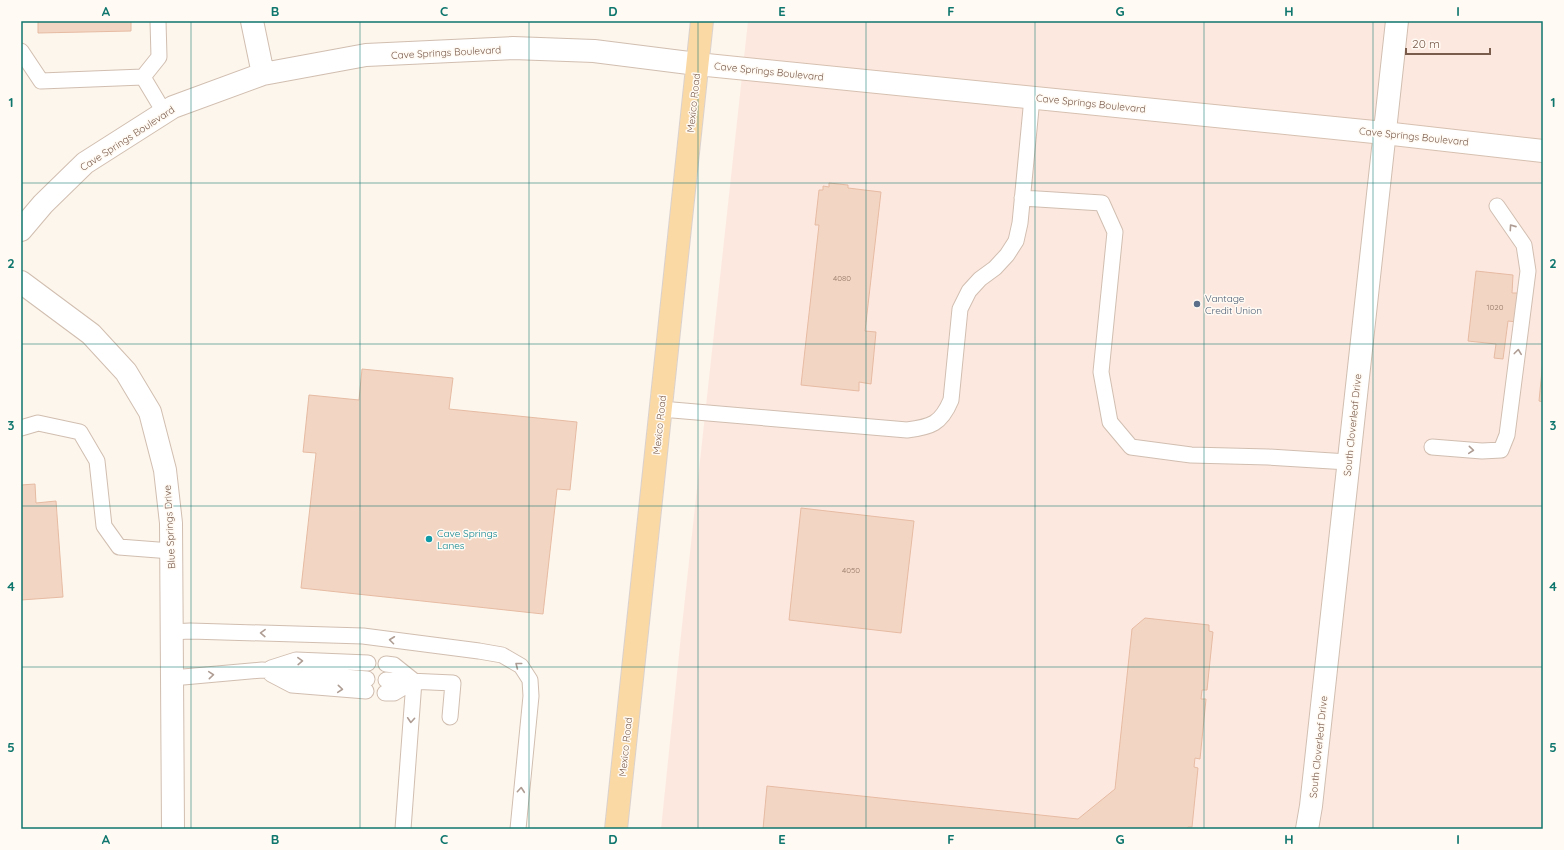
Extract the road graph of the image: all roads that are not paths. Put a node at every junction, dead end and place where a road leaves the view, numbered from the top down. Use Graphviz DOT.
graph roads {
  1 [pos="158,21"];
  2 [pos="252,21"];
  3 [pos="702,21"];
  4 [pos="1397,21"];
  5 [pos="21,52"];
  6 [pos="697,64"];
  7 [pos="263,74"];
  8 [pos="143,77"];
  9 [pos="1032,98"];
  10 [pos="164,112"];
  11 [pos="1384,133"];
  12 [pos="1543,151"];
  13 [pos="1022,198"];
  14 [pos="1497,206"];
  15 [pos="21,230"];
  16 [pos="21,282"];
  17 [pos="660,409"];
  18 [pos="21,428"];
  19 [pos="1432,447"];
  20 [pos="1348,462"];
  21 [pos="171,551"];
  22 [pos="172,632"];
  23 [pos="368,663"];
  24 [pos="386,664"];
  25 [pos="262,670"];
  26 [pos="172,678"];
  27 [pos="414,681"];
  28 [pos="366,685"];
  29 [pos="385,686"];
  30 [pos="450,717"];
  31 [pos="173,829"];
  32 [pos="403,829"];
  33 [pos="518,829"];
  34 [pos="616,829"];
  35 [pos="1307,829"];
  1 -- 8 [label="lane"];
  2 -- 7 [label="street"];
  3 -- 6 [label="main road, Mexico Road"];
  4 -- 11 [label="street, South Cloverleaf Drive"];
  5 -- 8 [label="lane"];
  6 -- 7 [label="street, Cave Springs Boulevard"];
  6 -- 9 [label="street, Cave Springs Boulevard"];
  6 -- 17 [label="main road, Mexico Road"];
  7 -- 10 [label="street, Cave Springs Boulevard"];
  8 -- 10 [label="lane"];
  9 -- 11 [label="street, Cave Springs Boulevard"];
  9 -- 13 [label="lane"];
  10 -- 15 [label="street, Cave Springs Boulevard"];
  11 -- 12 [label="street, Cave Springs Boulevard"];
  11 -- 20 [label="street, South Cloverleaf Drive"];
  13 -- 17 [label="lane"];
  13 -- 20 [label="lane"];
  19 -- 14 [label="lane, one-way"];
  16 -- 21 [label="street, Blue Springs Drive"];
  17 -- 34 [label="main road, Mexico Road"];
  18 -- 21 [label="lane"];
  20 -- 35 [label="street, South Cloverleaf Drive"];
  21 -- 22 [label="street, Blue Springs Drive"];
  22 -- 26 [label="street, Blue Springs Drive"];
  33 -- 22 [label="lane, one-way"];
  25 -- 23 [label="lane, one-way"];
  24 -- 27 [label="lane"];
  26 -- 25 [label="lane, one-way"];
  25 -- 28 [label="lane, one-way"];
  26 -- 31 [label="street, Blue Springs Drive"];
  27 -- 29 [label="lane"];
  27 -- 30 [label="lane"];
  27 -- 32 [label="lane, one-way"];
}
